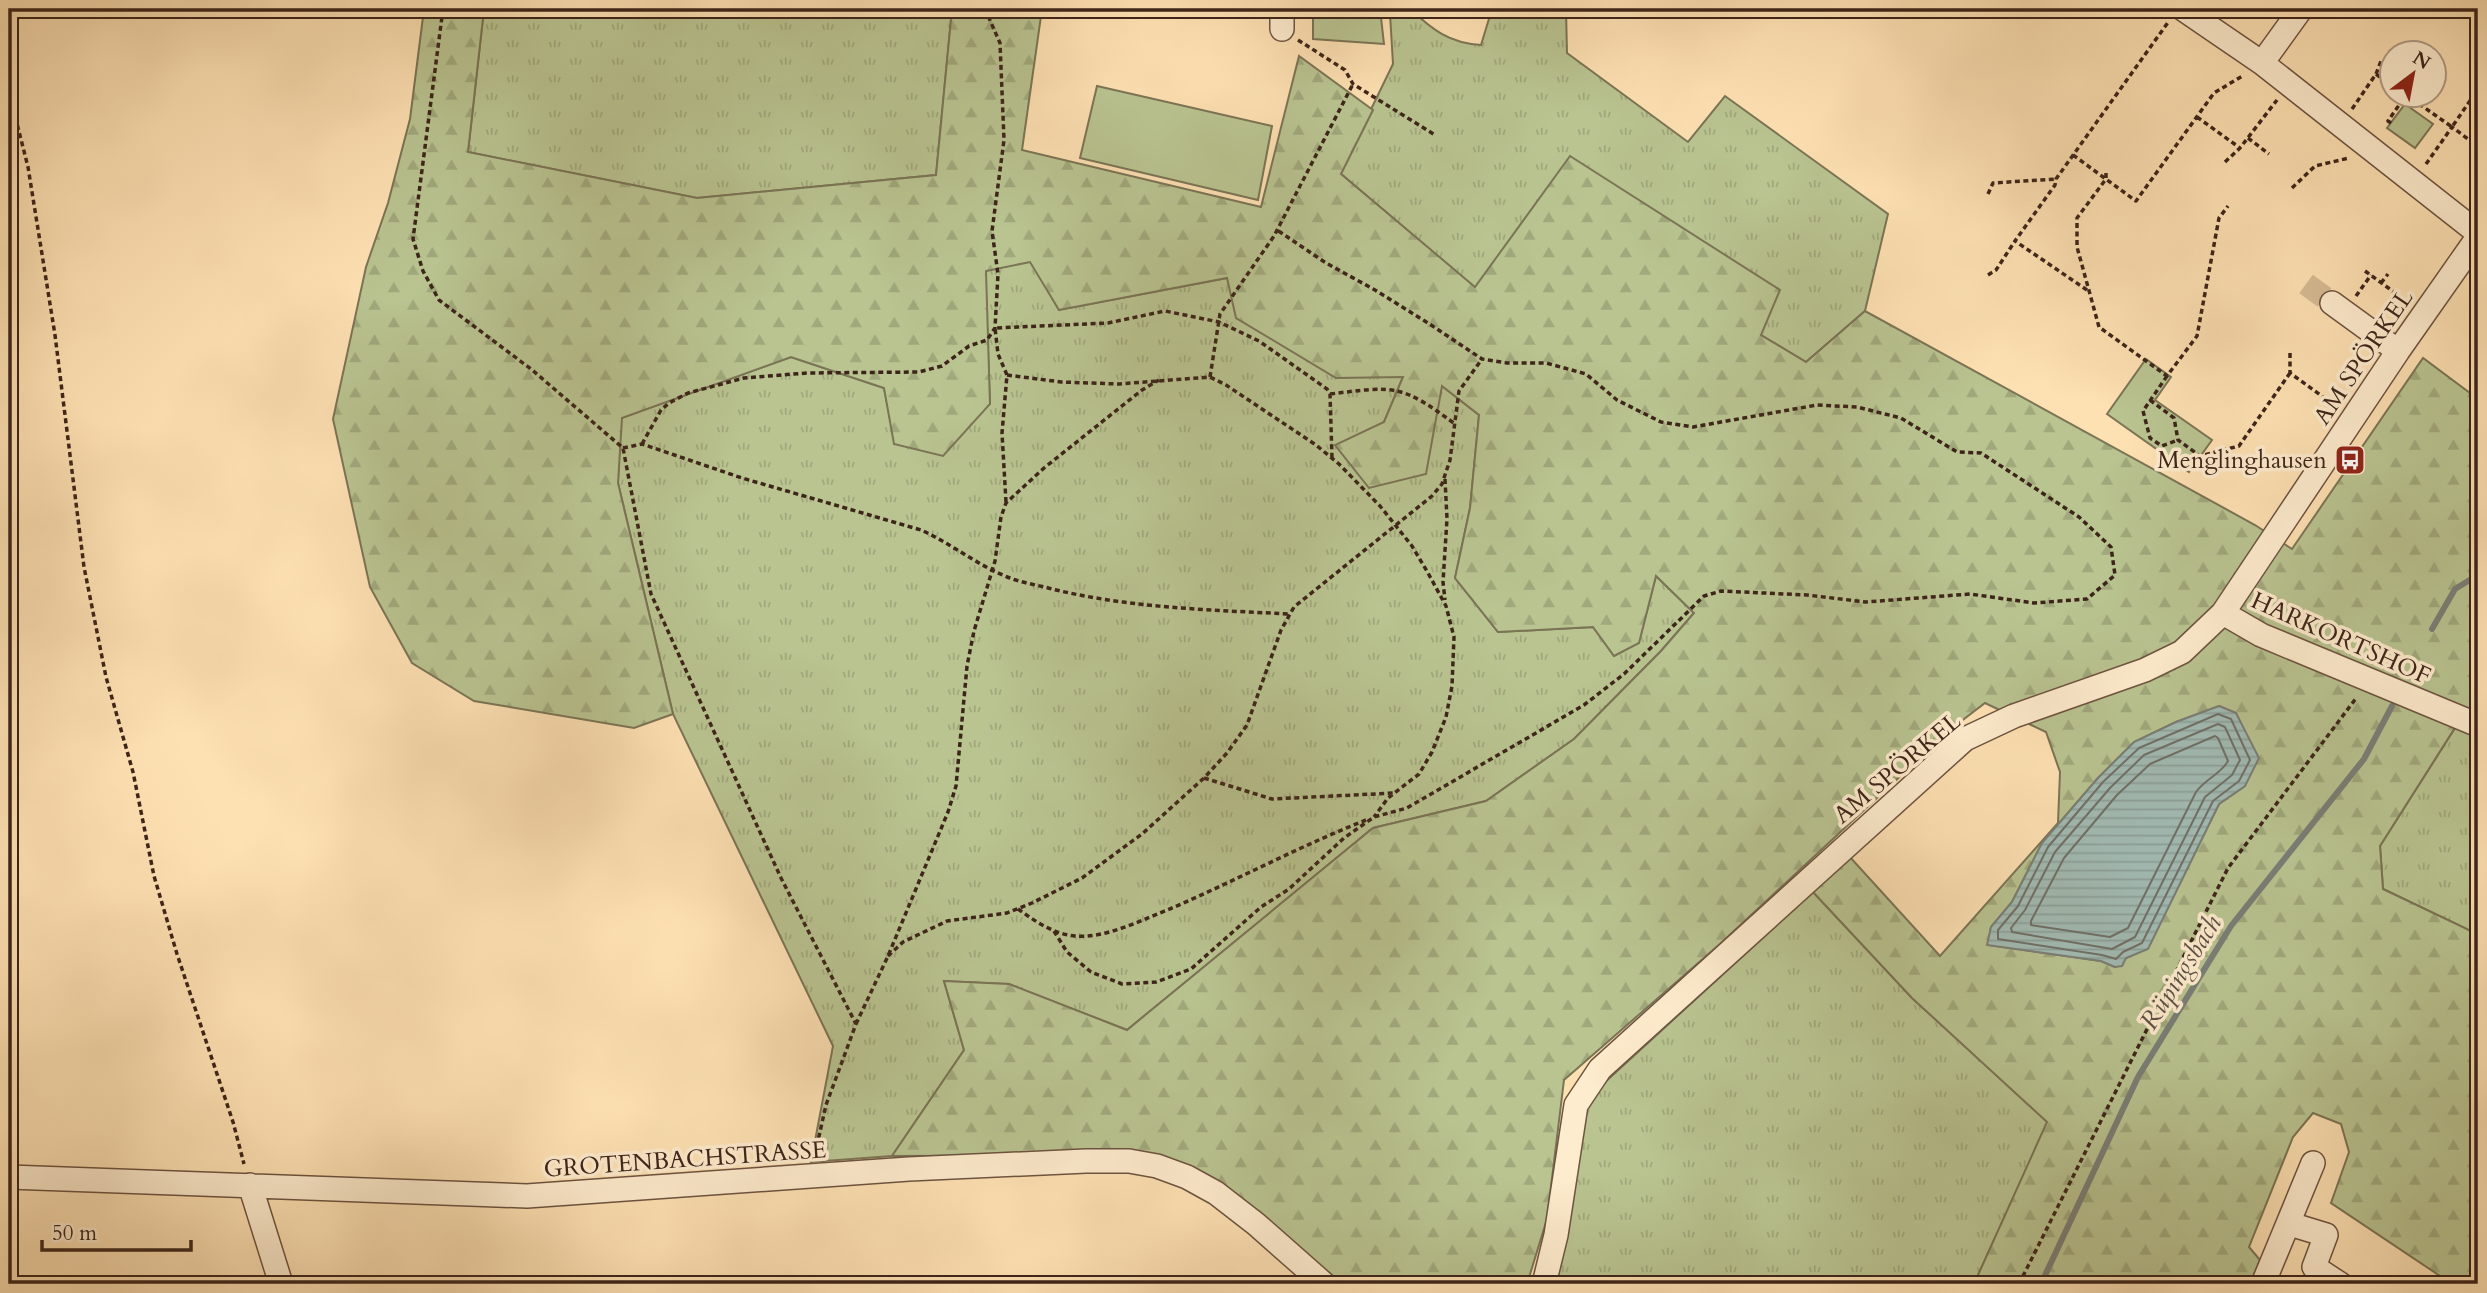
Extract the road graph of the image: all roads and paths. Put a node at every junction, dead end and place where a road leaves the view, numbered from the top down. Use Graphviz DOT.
graph roads {
  1 [pos="443,9"];
  2 [pos="985,9"];
  3 [pos="2301,9"];
  4 [pos="2177,14"];
  5 [pos="1282,19"];
  6 [pos="2262,63"];
  7 [pos="2378,69"];
  8 [pos="2376,74"];
  9 [pos="2472,80"];
  10 [pos="1353,84"];
  11 [pos="2289,84"];
  12 [pos="2478,87"];
  13 [pos="9,92"];
  14 [pos="2397,108"];
  15 [pos="2425,108"];
  16 [pos="2197,117"];
  17 [pos="2391,123"];
  18 [pos="2340,125"];
  19 [pos="2452,127"];
  20 [pos="1435,135"];
  21 [pos="2248,138"];
  22 [pos="2476,145"];
  23 [pos="2240,148"];
  24 [pos="2375,151"];
  25 [pos="2269,154"];
  26 [pos="2073,155"];
  27 [pos="2225,162"];
  28 [pos="2106,173"];
  29 [pos="2056,179"];
  30 [pos="2106,179"];
  31 [pos="2413,181"];
  32 [pos="2292,188"];
  33 [pos="1988,194"];
  34 [pos="2228,206"];
  35 [pos="1277,230"];
  36 [pos="2478,235"];
  37 [pos="2015,241"];
  38 [pos="2365,271"];
  39 [pos="2388,274"];
  40 [pos="1988,275"];
  41 [pos="2381,283"];
  42 [pos="2089,291"];
  43 [pos="2332,303"];
  44 [pos="2424,314"];
  45 [pos="1219,322"];
  46 [pos="995,328"];
  47 [pos="2398,351"];
  48 [pos="2290,352"];
  49 [pos="1482,359"];
  50 [pos="2290,373"];
  51 [pos="1007,374"];
  52 [pos="2167,376"];
  53 [pos="1210,377"];
  54 [pos="1160,379"];
  55 [pos="1331,394"];
  56 [pos="2150,401"];
  57 [pos="2353,418"];
  58 [pos="1455,424"];
  59 [pos="2178,440"];
  60 [pos="642,444"];
  61 [pos="623,448"];
  62 [pos="1332,458"];
  63 [pos="1445,477"];
  64 [pos="1006,503"];
  65 [pos="1396,525"];
  66 [pos="992,569"];
  67 [pos="1446,606"];
  68 [pos="2223,613"];
  69 [pos="1290,614"];
  70 [pos="2369,681"];
  71 [pos="2478,725"];
  72 [pos="1204,778"];
  73 [pos="1394,793"];
  74 [pos="1374,817"];
  75 [pos="1018,909"];
  76 [pos="1054,931"];
  77 [pos="888,956"];
  78 [pos="856,1024"];
  79 [pos="2313,1163"];
  80 [pos="9,1177"];
  81 [pos="810,1177"];
  82 [pos="250,1185"];
  83 [pos="2290,1224"];
  84 [pos="281,1284"];
  85 [pos="1324,1284"];
  86 [pos="1544,1284"];
  87 [pos="2019,1284"];
  88 [pos="2263,1284"];
  89 [pos="2340,1284"];
  1 -- 61 [label="path"];
  2 -- 46 [label="path"];
  3 -- 6 [label="street"];
  4 -- 6 [label="street"];
  4 -- 26 [label="path"];
  5 -- 10 [label="path"];
  6 -- 11 [label="street"];
  6 -- 16 [label="path"];
  7 -- 8 [label="path"];
  8 -- 18 [label="path"];
  9 -- 12 [label="path"];
  10 -- 20 [label="path"];
  10 -- 35 [label="path"];
  11 -- 18 [label="street"];
  11 -- 21 [label="path"];
  12 -- 19 [label="path"];
  13 -- 82 [label="path"];
  14 -- 17 [label="path"];
  15 -- 19 [label="path"];
  16 -- 23 [label="path"];
  16 -- 30 [label="path"];
  18 -- 24 [label="street"];
  19 -- 22 [label="path"];
  19 -- 31 [label="path"];
  21 -- 23 [label="path"];
  21 -- 25 [label="path"];
  23 -- 27 [label="path"];
  24 -- 31 [label="street"];
  24 -- 32 [label="path"];
  26 -- 29 [label="path"];
  26 -- 30 [label="path"];
  28 -- 30 [label="path"];
  29 -- 33 [label="path"];
  29 -- 37 [label="path"];
  30 -- 42 [label="path"];
  31 -- 36 [label="street"];
  34 -- 52 [label="path"];
  35 -- 45 [label="path"];
  35 -- 49 [label="path"];
  36 -- 44 [label="street, AM SPÖRKEL"];
  37 -- 40 [label="path"];
  37 -- 42 [label="path"];
  38 -- 41 [label="path"];
  39 -- 41 [label="path"];
  41 -- 44 [label="path"];
  42 -- 52 [label="path"];
  43 -- 47 [label="street"];
  44 -- 47 [label="street, AM SPÖRKEL"];
  45 -- 46 [label="path"];
  45 -- 53 [label="path"];
  45 -- 55 [label="path"];
  46 -- 51 [label="path"];
  46 -- 60 [label="path"];
  47 -- 57 [label="street, AM SPÖRKEL"];
  48 -- 50 [label="path"];
  49 -- 58 [label="path"];
  49 -- 74 [label="path"];
  50 -- 57 [label="path"];
  50 -- 59 [label="path"];
  51 -- 54 [label="path"];
  51 -- 64 [label="path"];
  52 -- 56 [label="path"];
  53 -- 54 [label="path"];
  53 -- 62 [label="path"];
  54 -- 64 [label="path"];
  55 -- 58 [label="path"];
  55 -- 62 [label="path"];
  56 -- 59 [label="path"];
  56 -- 59 [label="path"];
  57 -- 68 [label="street, AM SPÖRKEL"];
  58 -- 63 [label="path"];
  60 -- 61 [label="path"];
  60 -- 66 [label="path"];
  61 -- 78 [label="path"];
  62 -- 65 [label="path"];
  63 -- 65 [label="path"];
  63 -- 67 [label="path"];
  64 -- 66 [label="path"];
  65 -- 67 [label="path"];
  65 -- 69 [label="path"];
  66 -- 69 [label="path"];
  66 -- 77 [label="path"];
  67 -- 73 [label="path"];
  68 -- 70 [label="street, HARKORTSHOF"];
  68 -- 86 [label="street, AM SPÖRKEL"];
  69 -- 72 [label="path"];
  70 -- 71 [label="street, HARKORTSHOF"];
  70 -- 87 [label="path"];
  72 -- 73 [label="path"];
  72 -- 75 [label="path"];
  73 -- 74 [label="path"];
  74 -- 76 [label="path"];
  74 -- 76 [label="path"];
  75 -- 76 [label="path"];
  75 -- 77 [label="path"];
  77 -- 78 [label="path"];
  78 -- 81 [label="path"];
  79 -- 83 [label="street"];
  80 -- 82 [label="street, GROTENBACHSTRASSE"];
  81 -- 82 [label="street, GROTENBACHSTRASSE"];
  81 -- 85 [label="street, GROTENBACHSTRASSE"];
  82 -- 84 [label="street"];
  83 -- 88 [label="street"];
  83 -- 89 [label="street"];
}
